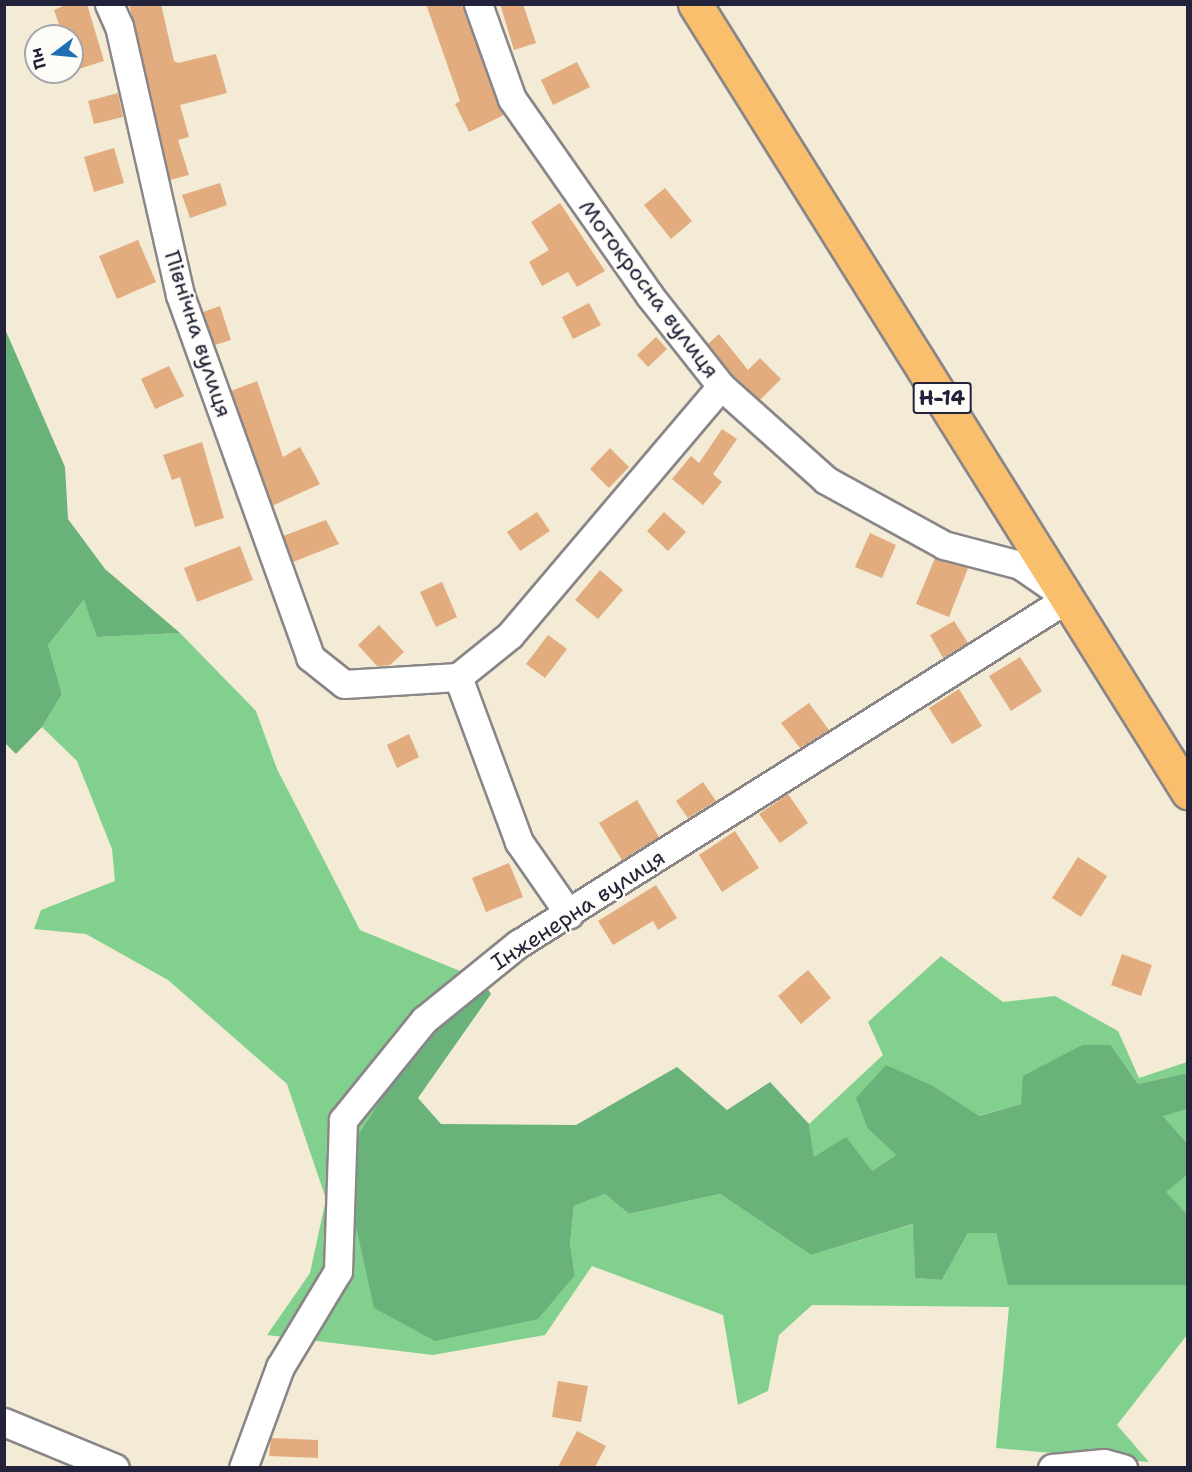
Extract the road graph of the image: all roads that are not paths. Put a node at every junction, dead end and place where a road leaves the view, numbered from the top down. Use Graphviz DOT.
graph roads {
  1 [pos="109,4"];
  2 [pos="478,4"];
  3 [pos="695,4"];
  4 [pos="721,386"];
  5 [pos="1068,598"];
  6 [pos="458,677"];
  7 [pos="1188,792"];
  8 [pos="569,914"];
  9 [pos="4,1422"];
  10 [pos="114,1467"];
  11 [pos="243,1467"];
  12 [pos="1052,1467"];
  13 [pos="1123,1467"];
  1 -- 6 [label="street, Північна вулиця"];
  2 -- 4 [label="street, Мотокросна вулиця"];
  3 -- 5 [label="main road, Н-14"];
  4 -- 5 [label="street"];
  4 -- 6 [label="street, Мотокросна вулиця"];
  5 -- 7 [label="main road, Н-14"];
  5 -- 8 [label="street, Інженерна вулиця"];
  6 -- 8 [label="street"];
  8 -- 11 [label="street, Інженерна вулиця"];
  9 -- 10 [label="street"];
  12 -- 13 [label="street"];
}
